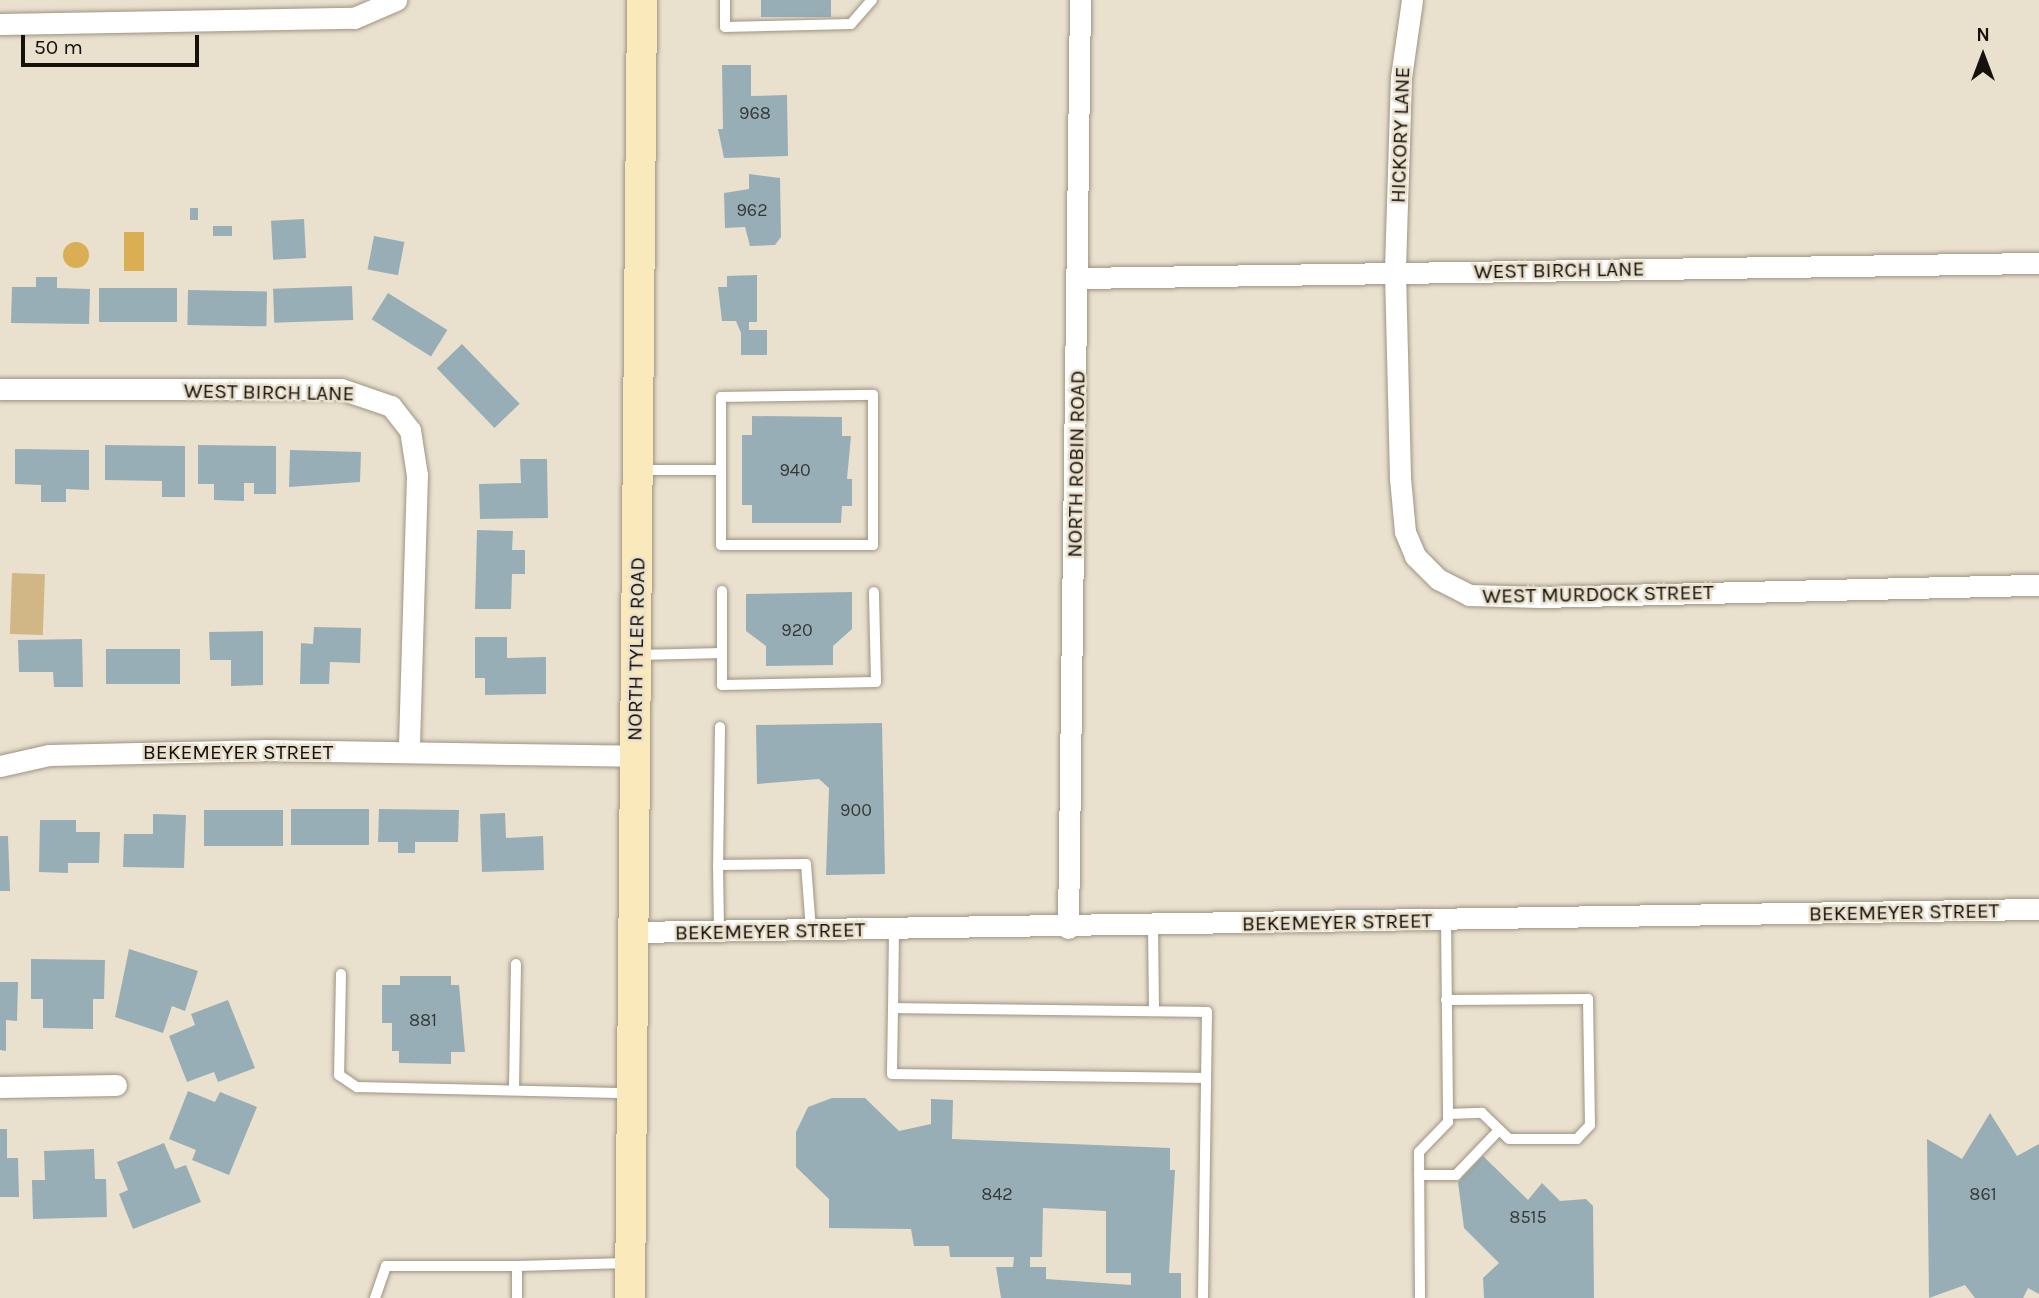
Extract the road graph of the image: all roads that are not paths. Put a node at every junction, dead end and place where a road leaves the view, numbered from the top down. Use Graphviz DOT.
graph roads {
  1 [pos="396,0"];
  2 [pos="642,0"];
  3 [pos="725,0"];
  4 [pos="872,0"];
  5 [pos="1080,0"];
  6 [pos="1412,0"];
  7 [pos="0,24"];
  8 [pos="2039,263"];
  9 [pos="1395,272"];
  10 [pos="1079,278"];
  11 [pos="0,390"];
  12 [pos="638,470"];
  13 [pos="720,470"];
  14 [pos="2039,585"];
  15 [pos="722,591"];
  16 [pos="874,592"];
  17 [pos="722,653"];
  18 [pos="636,655"];
  19 [pos="720,727"];
  20 [pos="409,752"];
  21 [pos="635,755"];
  22 [pos="0,766"];
  23 [pos="718,865"];
  24 [pos="2039,909"];
  25 [pos="1446,920"];
  26 [pos="1153,926"];
  27 [pos="1068,928"];
  28 [pos="811,930"];
  29 [pos="894,930"];
  30 [pos="634,932"];
  31 [pos="719,932"];
  32 [pos="516,964"];
  33 [pos="341,974"];
  34 [pos="1447,1000"];
  35 [pos="893,1007"];
  36 [pos="1154,1011"];
  37 [pos="1206,1078"];
  38 [pos="116,1085"];
  39 [pos="0,1087"];
  40 [pos="514,1090"];
  41 [pos="632,1093"];
  42 [pos="1448,1114"];
  43 [pos="1499,1130"];
  44 [pos="1419,1175"];
  45 [pos="630,1263"];
  46 [pos="517,1266"];
  47 [pos="375,1298"];
  48 [pos="517,1298"];
  49 [pos="630,1298"];
  50 [pos="1203,1298"];
  51 [pos="1420,1298"];
  1 -- 7 [label="street"];
  2 -- 12 [label="main road, NORTH TYLER ROAD"];
  3 -- 4 [label="lane"];
  5 -- 10 [label="street, NORTH ROBIN ROAD"];
  6 -- 9 [label="street, HICKORY LANE"];
  8 -- 9 [label="street, WEST BIRCH LANE"];
  9 -- 10 [label="street, WEST BIRCH LANE"];
  9 -- 14 [label="street, WEST MURDOCK STREET"];
  10 -- 27 [label="street, NORTH ROBIN ROAD"];
  11 -- 20 [label="street, WEST BIRCH LANE"];
  12 -- 13 [label="lane"];
  12 -- 18 [label="main road, NORTH TYLER ROAD"];
  13 -- 13 [label="lane"];
  15 -- 17 [label="lane"];
  16 -- 17 [label="lane"];
  17 -- 18 [label="lane"];
  18 -- 21 [label="main road, NORTH TYLER ROAD"];
  19 -- 23 [label="lane"];
  20 -- 21 [label="street, BEKEMEYER STREET"];
  20 -- 22 [label="street, BEKEMEYER STREET"];
  21 -- 30 [label="main road, NORTH TYLER ROAD"];
  23 -- 28 [label="lane"];
  23 -- 31 [label="lane"];
  24 -- 25 [label="street, BEKEMEYER STREET"];
  25 -- 26 [label="street, BEKEMEYER STREET"];
  25 -- 34 [label="lane"];
  26 -- 27 [label="street, BEKEMEYER STREET"];
  26 -- 36 [label="lane"];
  27 -- 29 [label="street, BEKEMEYER STREET"];
  28 -- 29 [label="street, BEKEMEYER STREET"];
  28 -- 31 [label="street, BEKEMEYER STREET"];
  29 -- 35 [label="lane"];
  30 -- 31 [label="street, BEKEMEYER STREET"];
  30 -- 41 [label="main road, NORTH TYLER ROAD"];
  32 -- 40 [label="lane"];
  33 -- 40 [label="lane"];
  34 -- 42 [label="lane"];
  34 -- 43 [label="lane"];
  35 -- 36 [label="lane"];
  35 -- 37 [label="lane"];
  36 -- 37 [label="lane"];
  37 -- 50 [label="lane"];
  38 -- 39 [label="street"];
  40 -- 41 [label="lane"];
  41 -- 45 [label="main road, NORTH TYLER ROAD"];
  42 -- 43 [label="lane"];
  42 -- 44 [label="lane"];
  43 -- 44 [label="lane"];
  44 -- 51 [label="lane"];
  45 -- 46 [label="lane"];
  45 -- 49 [label="main road, NORTH TYLER ROAD"];
  46 -- 47 [label="lane"];
  46 -- 48 [label="lane"];
}
